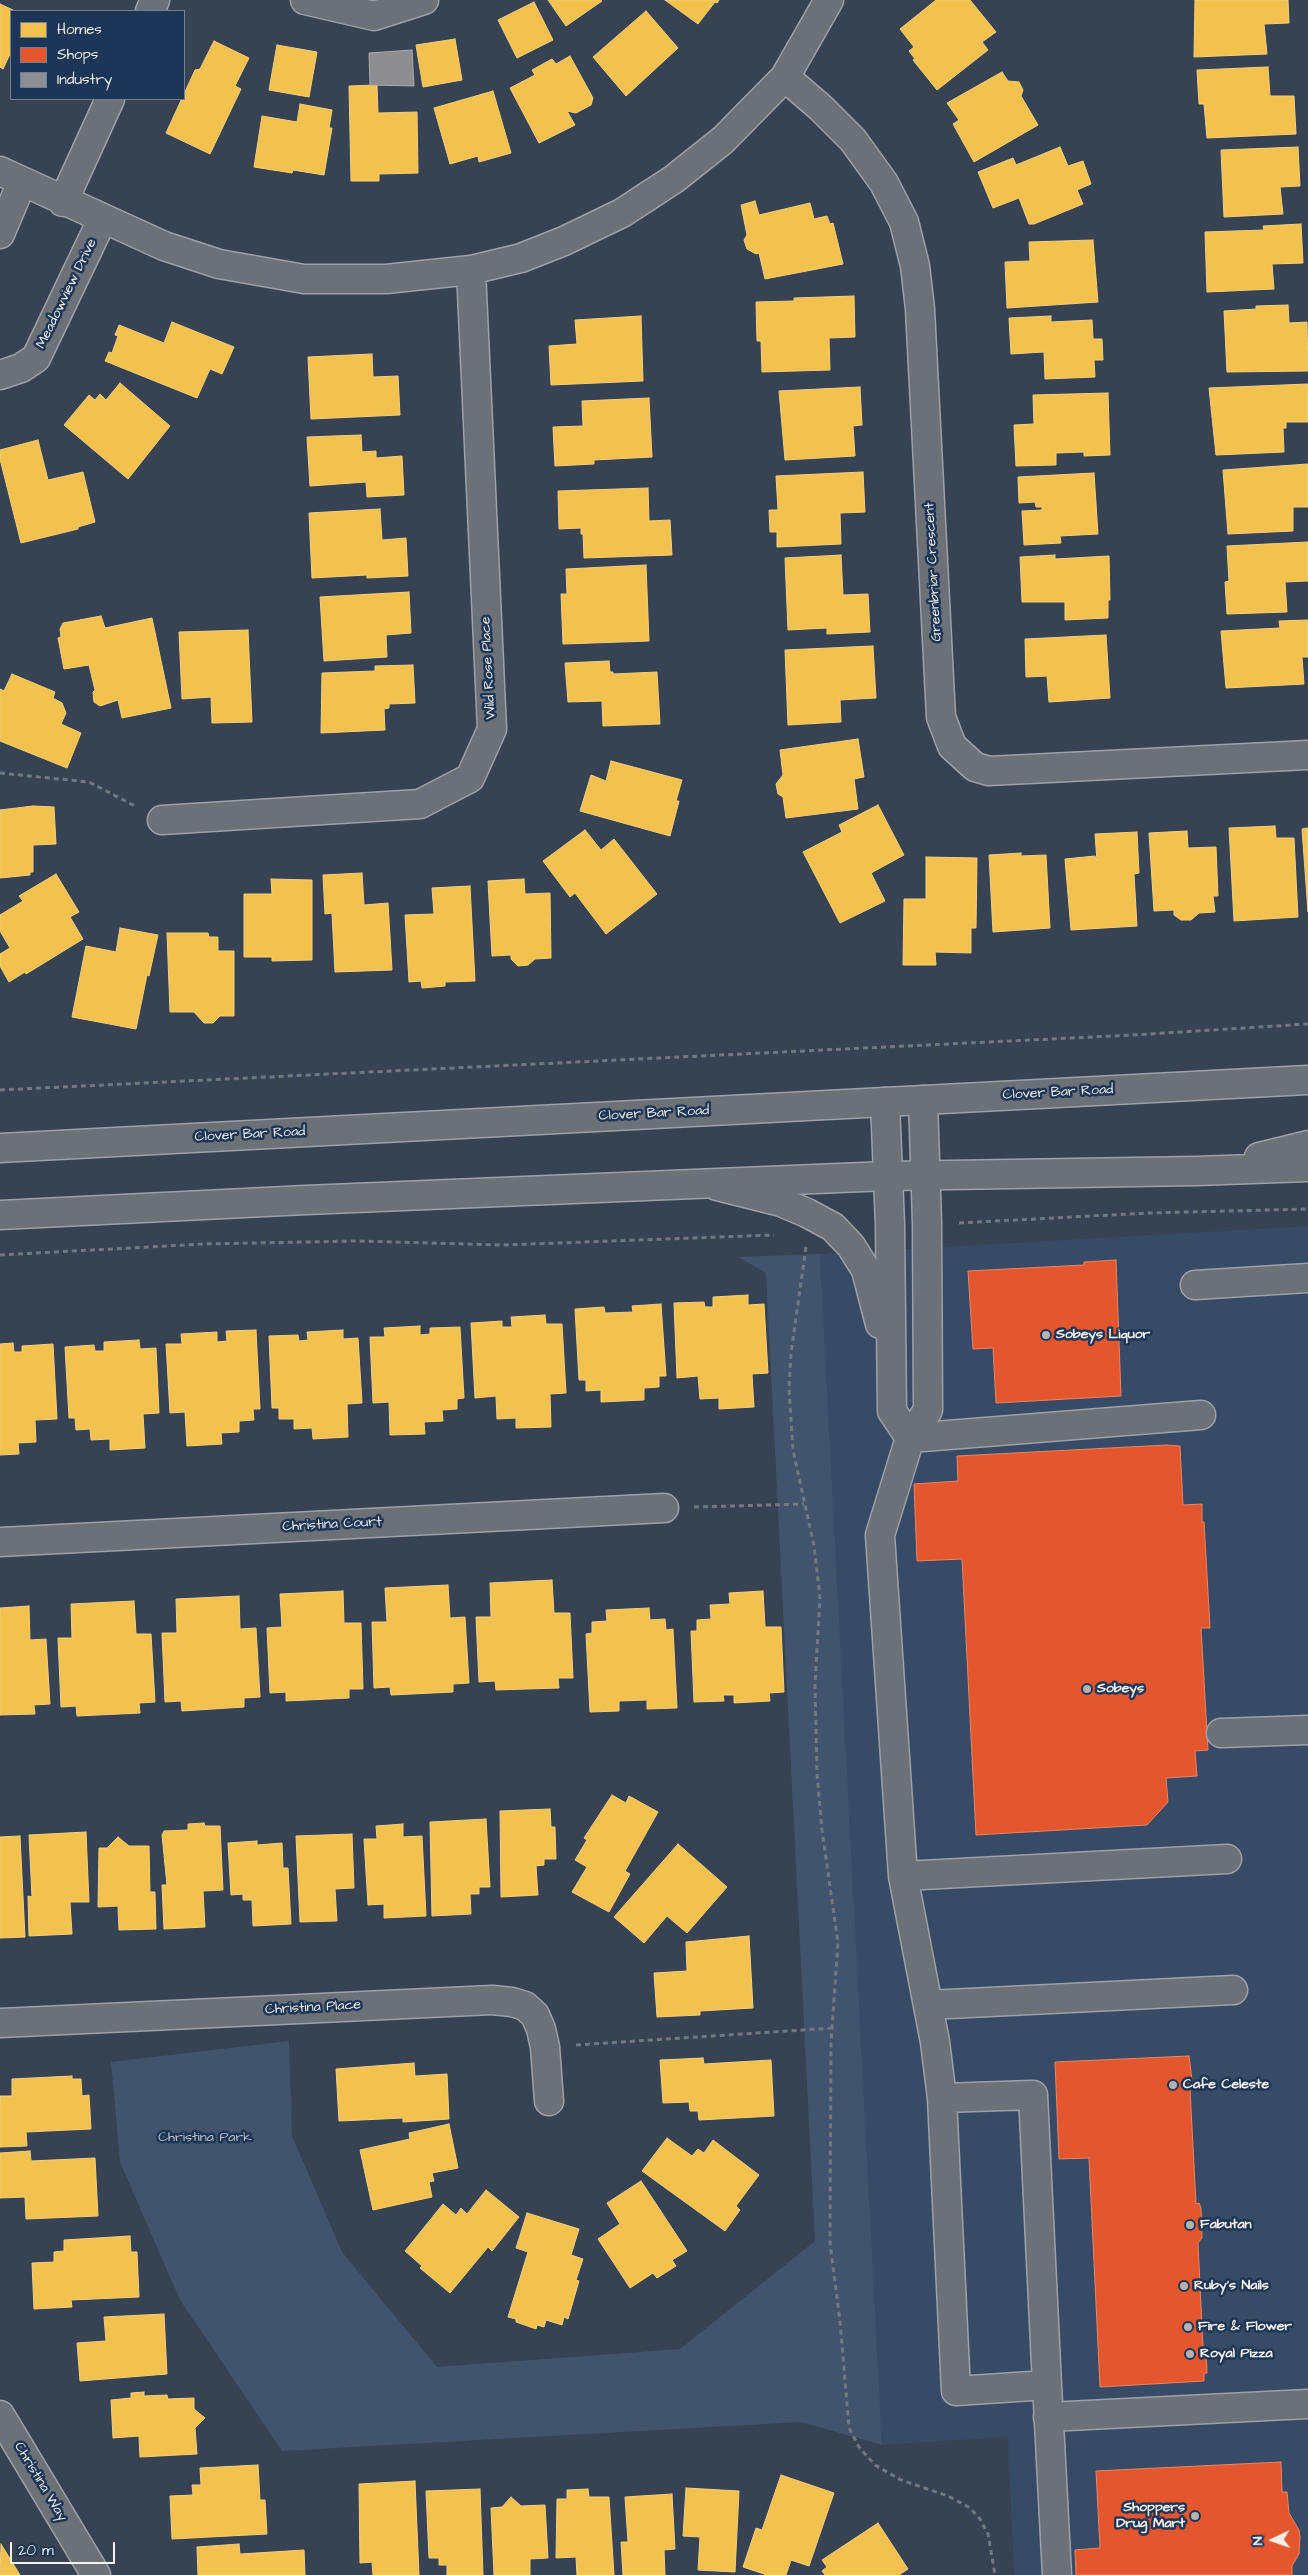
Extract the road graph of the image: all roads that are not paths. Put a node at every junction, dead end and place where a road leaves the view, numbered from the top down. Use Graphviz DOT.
graph roads {
  1 [pos="305,0"];
  2 [pos="424,0"];
  3 [pos="829,0"];
  4 [pos="785,77"];
  5 [pos="110,100"];
  6 [pos="11,177"];
  7 [pos="64,202"];
  8 [pos="102,220"];
  9 [pos="0,234"];
  10 [pos="471,270"];
  11 [pos="0,375"];
  12 [pos="1308,755"];
  13 [pos="162,820"];
  14 [pos="1308,1080"];
  15 [pos="923,1100"];
  16 [pos="885,1102"];
  17 [pos="1308,1145"];
  18 [pos="0,1148"];
  19 [pos="1308,1167"];
  20 [pos="1197,1171"];
  21 [pos="925,1175"];
  22 [pos="888,1176"];
  23 [pos="708,1184"];
  24 [pos="0,1215"];
  25 [pos="1308,1278"];
  26 [pos="1195,1284"];
  27 [pos="891,1365"];
  28 [pos="1201,1415"];
  29 [pos="910,1438"];
  30 [pos="664,1508"];
  31 [pos="0,1542"];
  32 [pos="1308,1730"];
  33 [pos="1220,1733"];
  34 [pos="1227,1859"];
  35 [pos="903,1876"];
  36 [pos="1233,1990"];
  37 [pos="928,2005"];
  38 [pos="0,2023"];
  39 [pos="942,2098"];
  40 [pos="549,2101"];
  41 [pos="1047,2385"];
  42 [pos="1308,2404"];
  43 [pos="0,2415"];
  44 [pos="1048,2417"];
  45 [pos="96,2575"];
  46 [pos="1057,2575"];
  1 -- 2 [label="street"];
  3 -- 4 [label="street"];
  4 -- 10 [label="street"];
  4 -- 12 [label="street, Greenbriar Crescent"];
  5 -- 7 [label="street"];
  6 -- 7 [label="street"];
  6 -- 9 [label="street"];
  7 -- 8 [label="street"];
  8 -- 10 [label="street"];
  8 -- 11 [label="street, Meadowview Drive"];
  10 -- 13 [label="street, Wild Rose Place"];
  14 -- 15 [label="street, Clover Bar Road"];
  15 -- 16 [label="street, Clover Bar Road"];
  15 -- 21 [label="street"];
  16 -- 18 [label="street, Clover Bar Road"];
  16 -- 22 [label="street"];
  17 -- 20 [label="street"];
  19 -- 20 [label="street"];
  20 -- 21 [label="street"];
  21 -- 22 [label="street"];
  21 -- 29 [label="street"];
  22 -- 23 [label="street"];
  22 -- 27 [label="street"];
  23 -- 24 [label="street"];
  23 -- 27 [label="street"];
  25 -- 26 [label="street"];
  27 -- 29 [label="street"];
  28 -- 29 [label="street"];
  29 -- 35 [label="street"];
  30 -- 31 [label="street, Christina Court"];
  32 -- 33 [label="street"];
  34 -- 35 [label="street"];
  35 -- 37 [label="street"];
  36 -- 37 [label="street"];
  37 -- 39 [label="street"];
  38 -- 40 [label="street, Christina Place"];
  39 -- 41 [label="street"];
  39 -- 41 [label="street"];
  41 -- 44 [label="street"];
  42 -- 44 [label="street"];
  43 -- 45 [label="street, Christina Way"];
  44 -- 46 [label="street"];
}
